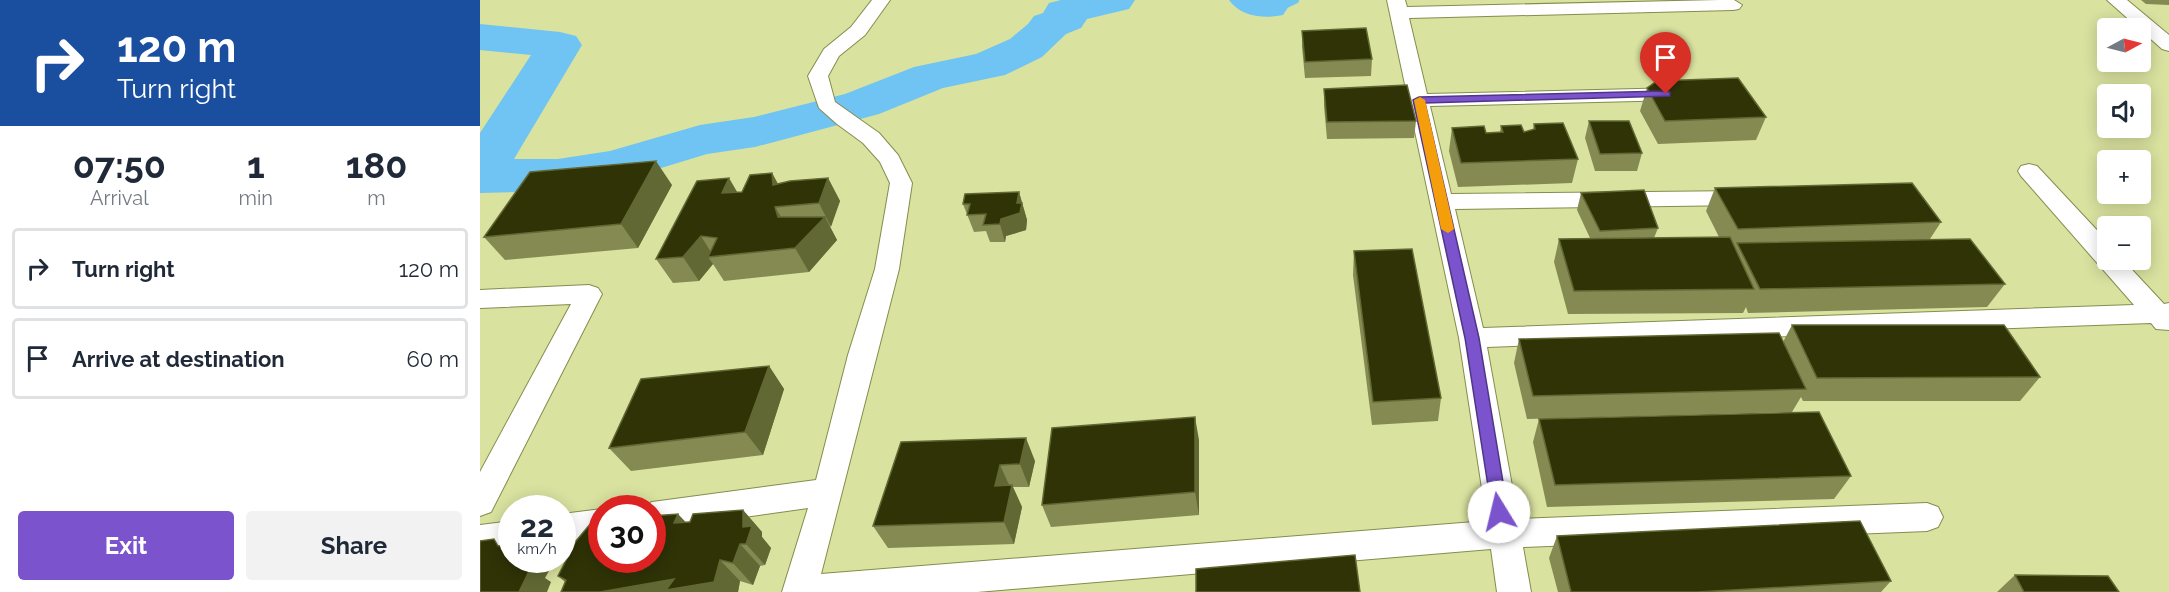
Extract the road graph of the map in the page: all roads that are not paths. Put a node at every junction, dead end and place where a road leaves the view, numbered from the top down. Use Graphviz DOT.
graph roads {
  1 [pos="881,0"];
  2 [pos="2115,0"];
  3 [pos="1733,5"];
  4 [pos="1398,7"];
  5 [pos="2169,45"];
  6 [pos="1688,93"];
  7 [pos="1419,100"];
  8 [pos="2029,171"];
  9 [pos="1771,197"];
  10 [pos="1442,202"];
  11 [pos="2097,247"];
  12 [pos="2119,270"];
  13 [pos="480,299"];
  14 [pos="2165,317"];
  15 [pos="1472,338"];
  16 [pos="828,492"];
  17 [pos="480,502"];
  18 [pos="666,514"];
  19 [pos="1927,518"];
  20 [pos="1503,534"];
  21 [pos="498,537"];
  22 [pos="480,539"];
  23 [pos="799,591"];
  24 [pos="1514,592"];
  1 -- 16 [label="street"];
  2 -- 5 [label="street"];
  3 -- 4 [label="street"];
  4 -- 7 [label="street"];
  6 -- 7 [label="street"];
  7 -- 10 [label="street"];
  8 -- 11 [label="street"];
  9 -- 10 [label="street"];
  10 -- 15 [label="street"];
  12 -- 14 [label="street"];
  13 -- 17 [label="street"];
  14 -- 15 [label="street"];
  15 -- 20 [label="street"];
  16 -- 18 [label="street"];
  16 -- 23 [label="street"];
  19 -- 20 [label="street"];
  20 -- 23 [label="street"];
  20 -- 24 [label="street"];
  21 -- 22 [label="street"];
}
